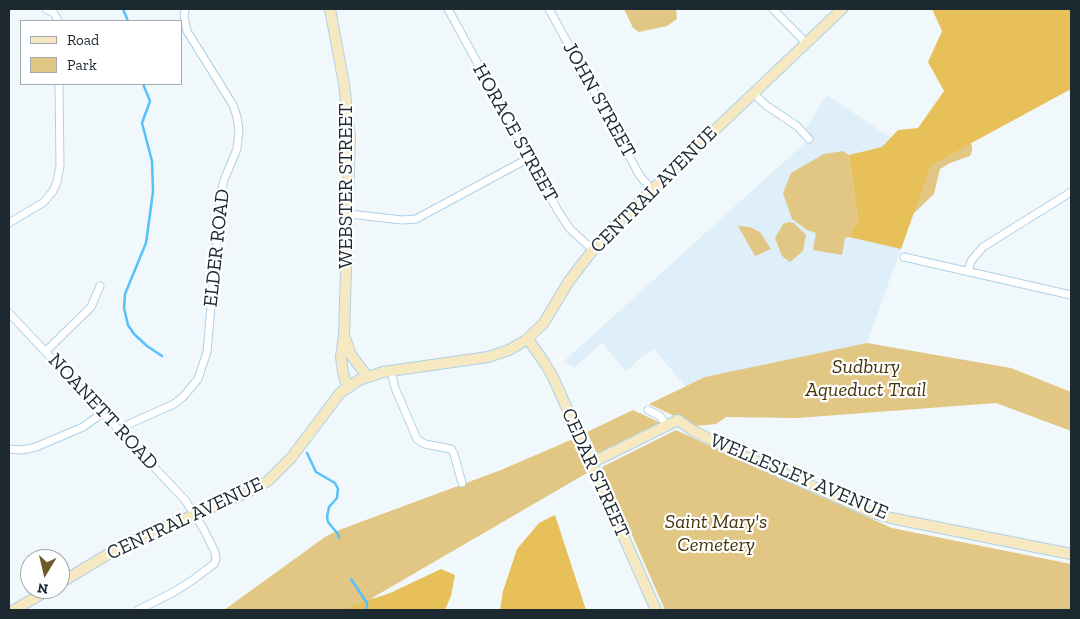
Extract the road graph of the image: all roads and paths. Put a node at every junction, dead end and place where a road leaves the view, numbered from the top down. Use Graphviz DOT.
graph roads {
  1 [pos="46,9"];
  2 [pos="185,9"];
  3 [pos="330,9"];
  4 [pos="448,9"];
  5 [pos="549,9"];
  6 [pos="773,9"];
  7 [pos="842,9"];
  8 [pos="58,20"];
  9 [pos="806,43"];
  10 [pos="59,85"];
  11 [pos="753,94"];
  12 [pos="809,138"];
  13 [pos="529,158"];
  14 [pos="652,190"];
  15 [pos="1071,192"];
  16 [pos="349,214"];
  17 [pos="9,223"];
  18 [pos="593,250"];
  19 [pos="904,257"];
  20 [pos="968,272"];
  21 [pos="100,286"];
  22 [pos="1071,295"];
  23 [pos="9,313"];
  24 [pos="344,335"];
  25 [pos="528,339"];
  26 [pos="46,351"];
  27 [pos="391,371"];
  28 [pos="367,376"];
  29 [pos="347,387"];
  30 [pos="648,410"];
  31 [pos="104,412"];
  32 [pos="666,425"];
  33 [pos="120,430"];
  34 [pos="9,448"];
  35 [pos="591,463"];
  36 [pos="462,482"];
  37 [pos="195,514"];
  38 [pos="1071,554"];
  39 [pos="70,577"];
  40 [pos="33,599"];
  41 [pos="14,610"];
  42 [pos="138,610"];
  43 [pos="656,610"];
  1 -- 8 [label="street"];
  2 -- 33 [label="street, ELDER ROAD"];
  3 -- 16 [label="street, WEBSTER STREET"];
  4 -- 13 [label="street, HORACE STREET"];
  5 -- 14 [label="street, JOHN STREET"];
  6 -- 9 [label="street"];
  7 -- 9 [label="street, CENTRAL AVENUE"];
  9 -- 11 [label="street, CENTRAL AVENUE"];
  10 -- 17 [label="street"];
  11 -- 12 [label="street"];
  11 -- 14 [label="street, CENTRAL AVENUE"];
  13 -- 16 [label="street"];
  13 -- 18 [label="street, HORACE STREET"];
  14 -- 18 [label="street, CENTRAL AVENUE"];
  15 -- 20 [label="street"];
  16 -- 24 [label="street, WEBSTER STREET"];
  18 -- 25 [label="street, CENTRAL AVENUE"];
  19 -- 20 [label="street"];
  20 -- 22 [label="street"];
  21 -- 26 [label="street"];
  23 -- 26 [label="street, NOANETT ROAD"];
  24 -- 28 [label="street, WEBSTER STREET"];
  24 -- 29 [label="street, WEBSTER STREET"];
  25 -- 27 [label="street, CENTRAL AVENUE"];
  25 -- 35 [label="street, CEDAR STREET"];
  26 -- 31 [label="street, NOANETT ROAD"];
  27 -- 28 [label="street, CENTRAL AVENUE"];
  27 -- 36 [label="street"];
  28 -- 29 [label="street, CENTRAL AVENUE"];
  29 -- 37 [label="street, CENTRAL AVENUE"];
  30 -- 32 [label="street"];
  31 -- 33 [label="street, NOANETT ROAD"];
  31 -- 34 [label="street"];
  32 -- 35 [label="street"];
  32 -- 38 [label="street, WELLESLEY AVENUE"];
  33 -- 37 [label="street, NOANETT ROAD"];
  35 -- 43 [label="street, CEDAR STREET"];
  37 -- 39 [label="street, CENTRAL AVENUE"];
  37 -- 42 [label="street, NOANETT ROAD"];
  40 -- 41 [label="street"];
}
